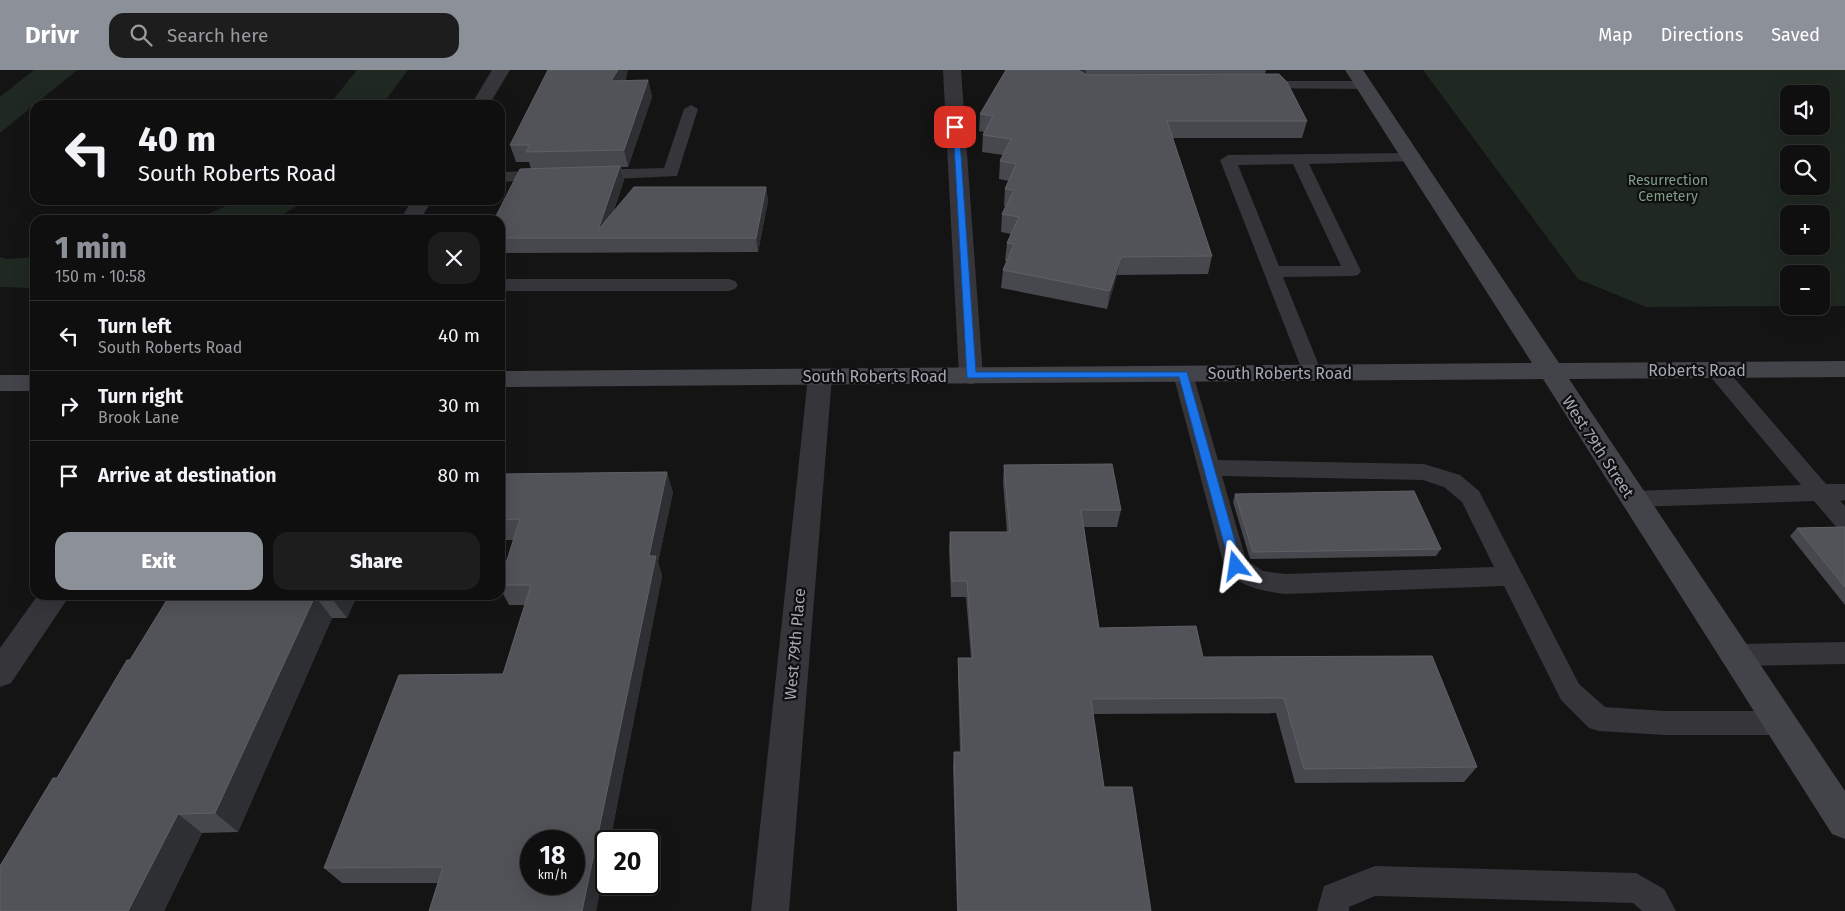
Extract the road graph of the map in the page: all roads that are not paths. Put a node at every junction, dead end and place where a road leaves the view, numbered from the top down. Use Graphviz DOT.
graph roads {
  1 [pos="501,70"];
  2 [pos="952,70"];
  3 [pos="1359,77"];
  4 [pos="1243,85"];
  5 [pos="483,100"];
  6 [pos="691,109"];
  7 [pos="1410,158"];
  8 [pos="1299,159"];
  9 [pos="505,177"];
  10 [pos="1272,272"];
  11 [pos="729,284"];
  12 [pos="505,285"];
  13 [pos="1845,369"];
  14 [pos="1716,370"];
  15 [pos="1549,371"];
  16 [pos="1312,373"];
  17 [pos="1183,374"];
  18 [pos="971,376"];
  19 [pos="820,377"];
  20 [pos="505,379"];
  21 [pos="0,383"];
  22 [pos="30,383"];
  23 [pos="1210,468"];
  24 [pos="1845,492"];
  25 [pos="1820,493"];
  26 [pos="1633,499"];
  27 [pos="1845,522"];
  28 [pos="1512,576"];
  29 [pos="51,600"];
  30 [pos="1845,653"];
  31 [pos="1735,655"];
  32 [pos="0,673"];
  33 [pos="1780,723"];
  34 [pos="1845,822"];
  35 [pos="770,911"];
  36 [pos="1333,911"];
  37 [pos="1660,911"];
  1 -- 5 [label="street"];
  2 -- 18 [label="street"];
  3 -- 4 [label="lane"];
  3 -- 7 [label="street, West 79th Street"];
  6 -- 9 [label="lane"];
  7 -- 8 [label="lane"];
  7 -- 15 [label="street, West 79th Street"];
  8 -- 10 [label="lane"];
  8 -- 10 [label="lane"];
  10 -- 16 [label="lane"];
  11 -- 12 [label="lane"];
  13 -- 14 [label="street, Roberts Road"];
  14 -- 15 [label="street, Roberts Road"];
  14 -- 25 [label="lane"];
  15 -- 16 [label="street, South Roberts Road"];
  15 -- 26 [label="street, West 79th Street"];
  16 -- 17 [label="street, South Roberts Road"];
  17 -- 18 [label="street, South Roberts Road"];
  17 -- 23 [label="lane"];
  18 -- 19 [label="street, South Roberts Road"];
  19 -- 20 [label="street, South Roberts Road"];
  19 -- 35 [label="street, West 79th Place"];
  21 -- 22 [label="street"];
  23 -- 28 [label="lane"];
  23 -- 28 [label="lane"];
  24 -- 25 [label="lane"];
  25 -- 26 [label="lane"];
  25 -- 27 [label="lane"];
  26 -- 31 [label="street, West 79th Street"];
  28 -- 33 [label="lane"];
  29 -- 32 [label="street"];
  30 -- 31 [label="lane"];
  31 -- 33 [label="street, West 79th Street"];
  33 -- 34 [label="street, West 79th Street"];
  36 -- 37 [label="lane"];
}
